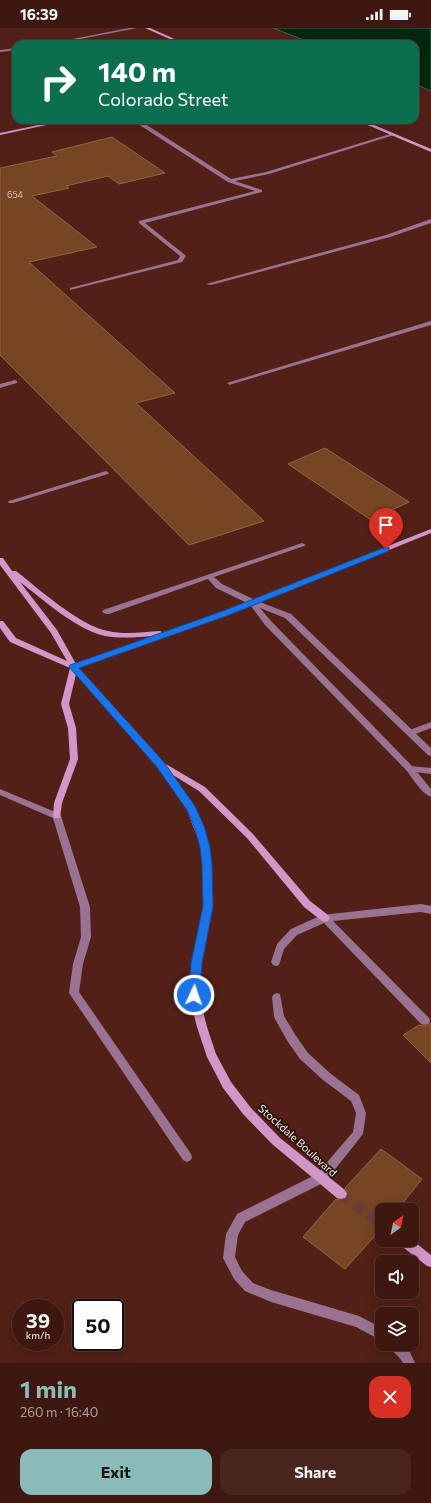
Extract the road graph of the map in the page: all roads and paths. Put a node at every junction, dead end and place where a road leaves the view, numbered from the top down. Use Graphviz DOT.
graph roads {
  1 [pos="135,28"];
  2 [pos="147,28"];
  3 [pos="70,40"];
  4 [pos="175,40"];
  5 [pos="12,50"];
  6 [pos="0,51"];
  7 [pos="47,124"];
  8 [pos="142,124"];
  9 [pos="367,124"];
  10 [pos="0,134"];
  11 [pos="392,135"];
  12 [pos="431,151"];
  13 [pos="230,181"];
  14 [pos="431,221"];
  15 [pos="209,284"];
  16 [pos="72,289"];
  17 [pos="431,323"];
  18 [pos="15,382"];
  19 [pos="230,383"];
  20 [pos="0,386"];
  21 [pos="106,473"];
  22 [pos="11,502"];
  23 [pos="431,531"];
  24 [pos="302,545"];
  25 [pos="0,560"];
  26 [pos="6,568"];
  27 [pos="210,577"];
  28 [pos="252,602"];
  29 [pos="106,612"];
  30 [pos="0,623"];
  31 [pos="167,633"];
  32 [pos="74,667"];
  33 [pos="431,725"];
  34 [pos="410,733"];
  35 [pos="431,753"];
  36 [pos="160,763"];
  37 [pos="410,769"];
  38 [pos="431,771"];
  39 [pos="0,792"];
  40 [pos="431,794"];
  41 [pos="57,816"];
  42 [pos="431,910"];
  43 [pos="325,918"];
  44 [pos="276,962"];
  45 [pos="277,997"];
  46 [pos="425,1021"];
  47 [pos="186,1157"];
  48 [pos="321,1178"];
  49 [pos="341,1194"];
  50 [pos="412,1247"];
  51 [pos="431,1262"];
  52 [pos="375,1330"];
  53 [pos="402,1351"];
  54 [pos="409,1363"];
  1 -- 3 [label="street"];
  2 -- 4 [label="main road"];
  5 -- 6 [label="street"];
  7 -- 10 [label="main road"];
  8 -- 13 [label="street"];
  9 -- 11 [label="main road"];
  11 -- 12 [label="main road"];
  11 -- 13 [label="street"];
  13 -- 16 [label="street"];
  14 -- 15 [label="street"];
  17 -- 19 [label="street"];
  18 -- 20 [label="street"];
  21 -- 22 [label="street"];
  23 -- 28 [label="main road"];
  24 -- 27 [label="street"];
  25 -- 26 [label="main road, Stockdale Boulevard"];
  26 -- 31 [label="main road"];
  26 -- 32 [label="main road, Stockdale Boulevard"];
  27 -- 28 [label="street"];
  27 -- 29 [label="street"];
  28 -- 31 [label="main road"];
  28 -- 34 [label="street"];
  28 -- 37 [label="street"];
  30 -- 32 [label="main road"];
  31 -- 32 [label="main road"];
  32 -- 36 [label="main road, Stockdale Boulevard"];
  32 -- 41 [label="main road"];
  33 -- 34 [label="street"];
  34 -- 35 [label="street"];
  36 -- 43 [label="main road"];
  36 -- 48 [label="main road, Stockdale Boulevard"];
  37 -- 38 [label="street"];
  37 -- 40 [label="street"];
  39 -- 41 [label="street"];
  41 -- 47 [label="street"];
  42 -- 43 [label="street"];
  43 -- 44 [label="street"];
  43 -- 46 [label="street"];
  45 -- 48 [label="street"];
  48 -- 49 [label="main road, Stockdale Boulevard"];
  48 -- 52 [label="street"];
  50 -- 51 [label="main road"];
  53 -- 54 [label="street"];
}
